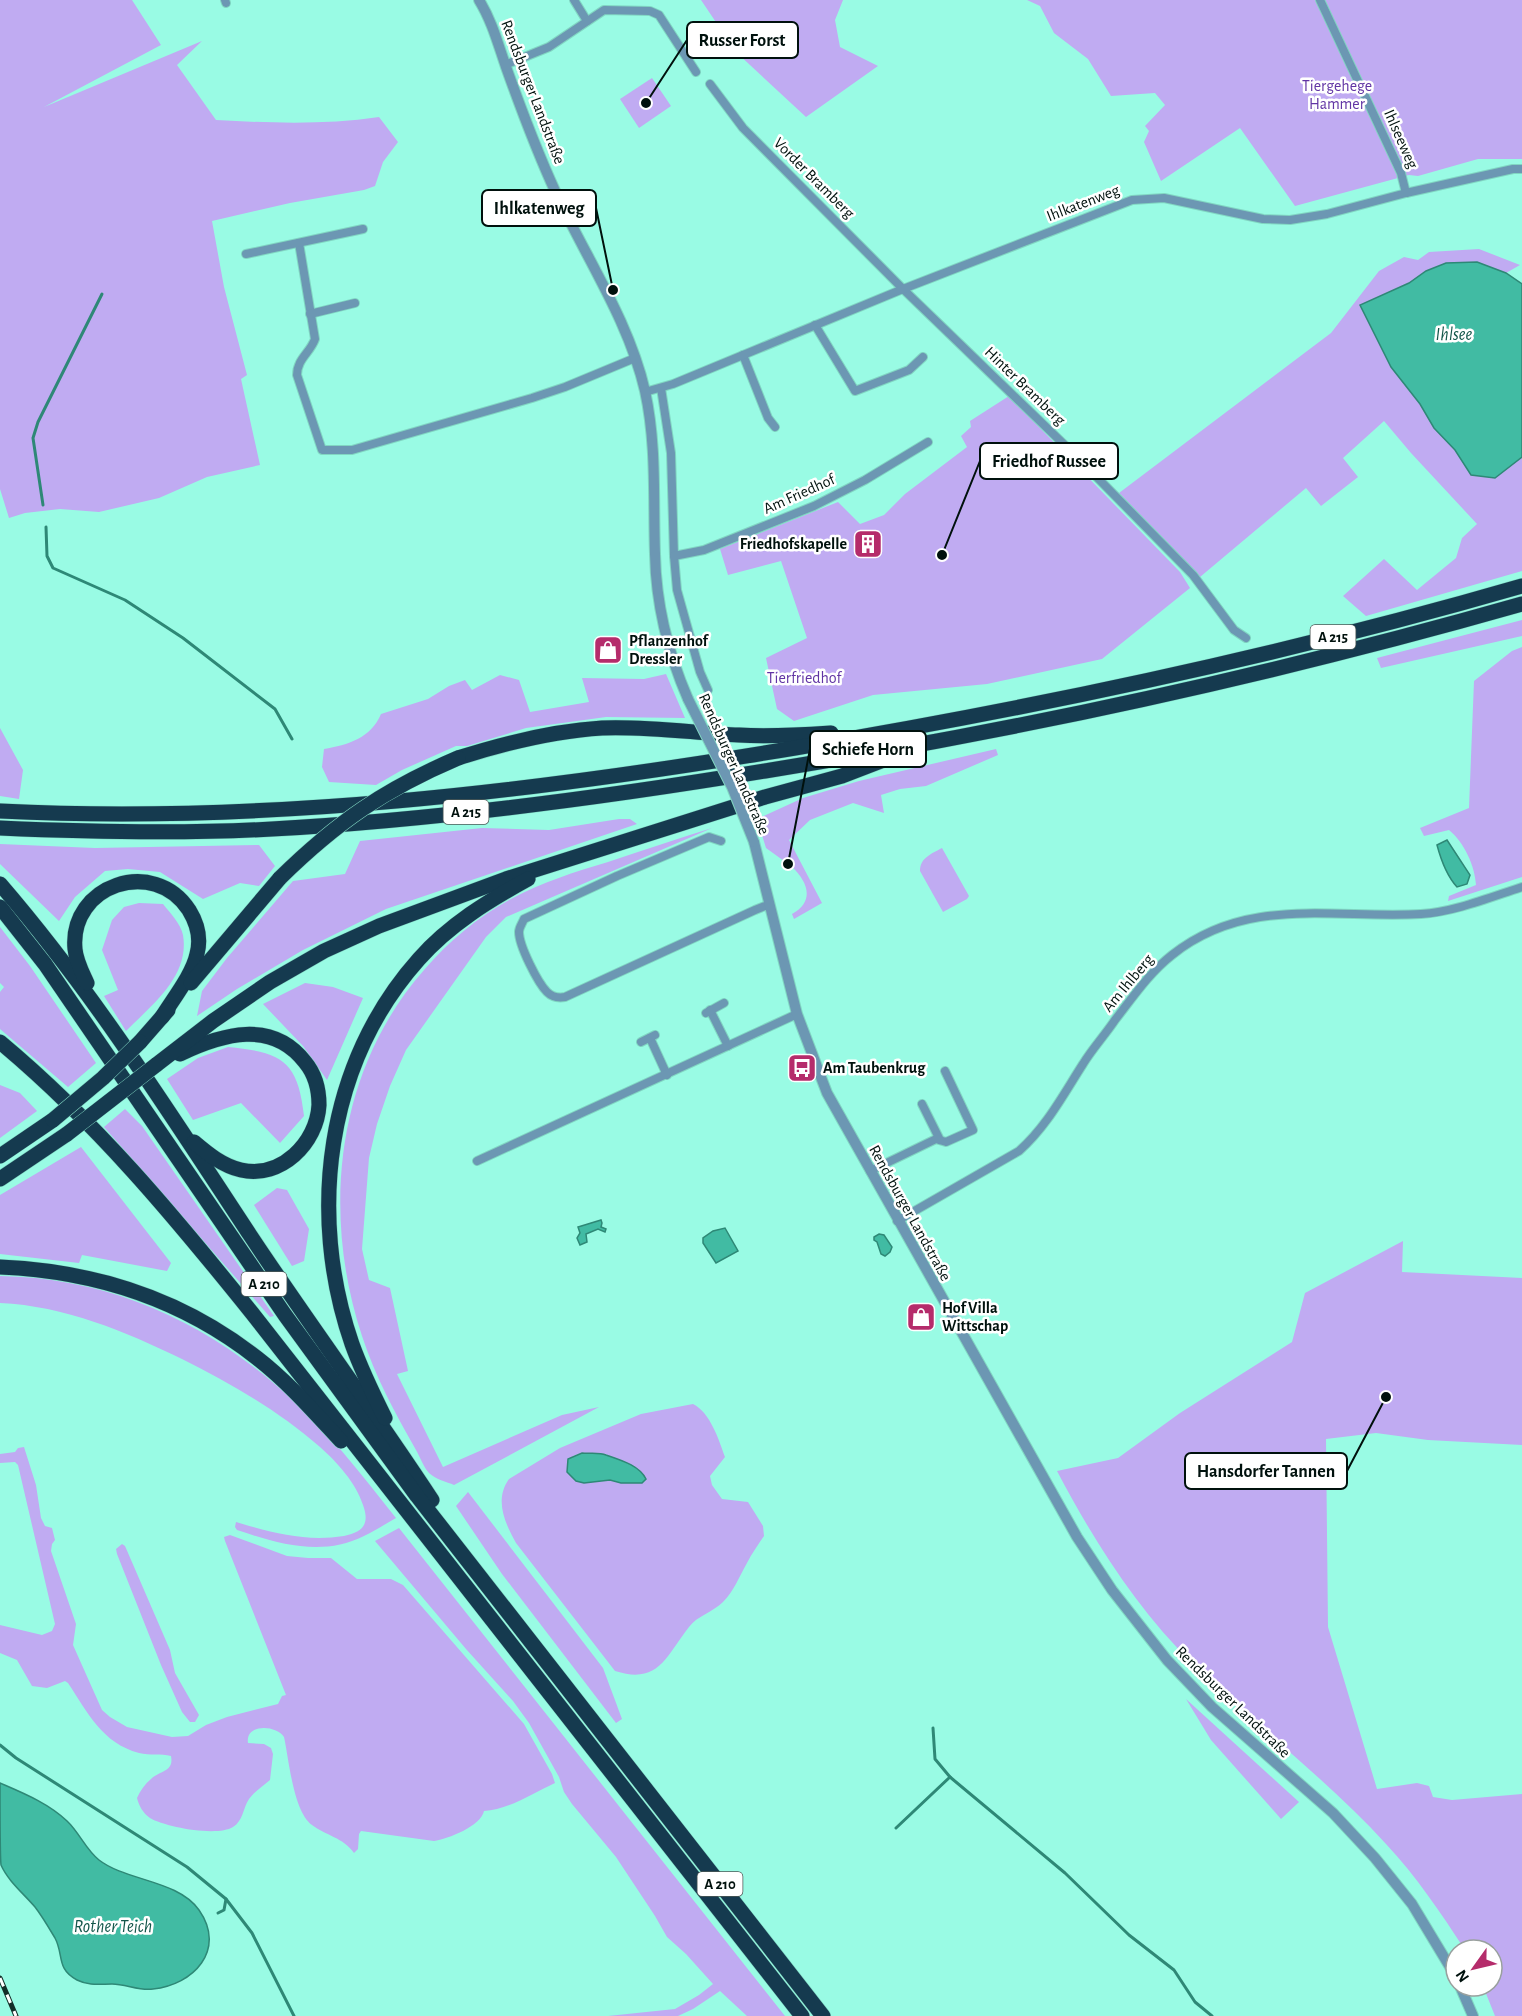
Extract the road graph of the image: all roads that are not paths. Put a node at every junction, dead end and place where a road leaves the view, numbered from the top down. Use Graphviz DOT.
graph roads {
  1 [pos="479,0"];
  2 [pos="574,0"];
  3 [pos="1320,0"];
  4 [pos="587,21"];
  5 [pos="505,65"];
  6 [pos="696,72"];
  7 [pos="710,84"];
  8 [pos="1522,169"];
  9 [pos="1406,193"];
  10 [pos="363,229"];
  11 [pos="299,243"];
  12 [pos="246,254"];
  13 [pos="903,289"];
  14 [pos="355,303"];
  15 [pos="310,314"];
  16 [pos="815,325"];
  17 [pos="742,356"];
  18 [pos="923,357"];
  19 [pos="635,358"];
  20 [pos="661,387"];
  21 [pos="645,392"];
  22 [pos="775,427"];
  23 [pos="928,442"];
  24 [pos="674,556"];
  25 [pos="1522,586"];
  26 [pos="1522,604"];
  27 [pos="1246,638"];
  28 [pos="708,690"];
  29 [pos="924,726"];
  30 [pos="928,743"];
  31 [pos="0,811"];
  32 [pos="0,828"];
  33 [pos="721,842"];
  34 [pos="557,863"];
  35 [pos="0,884"];
  36 [pos="1522,887"];
  37 [pos="770,904"];
  38 [pos="0,907"];
  39 [pos="724,1003"];
  40 [pos="798,1014"];
  41 [pos="162,1017"];
  42 [pos="110,1025"];
  43 [pos="649,1039"];
  44 [pos="0,1042"];
  45 [pos="728,1046"];
  46 [pos="0,1053"];
  47 [pos="156,1065"];
  48 [pos="945,1071"];
  49 [pos="667,1075"];
  50 [pos="61,1095"];
  51 [pos="922,1104"];
  52 [pos="177,1124"];
  53 [pos="940,1140"];
  54 [pos="4,1152"];
  55 [pos="477,1161"];
  56 [pos="870,1171"];
  57 [pos="0,1179"];
  58 [pos="895,1217"];
  59 [pos="0,1267"];
  60 [pos="418,1479"];
  61 [pos="417,1525"];
  62 [pos="495,1595"];
  63 [pos="1444,1957"];
  64 [pos="1466,1998"];
  65 [pos="801,2016"];
  66 [pos="823,2016"];
  67 [pos="1473,2016"];
  1 -- 5 [label="street, Rendsburger Landstraße"];
  2 -- 4 [label="street"];
  3 -- 9 [label="street, Ihlseeweg"];
  4 -- 5 [label="street"];
  4 -- 6 [label="street"];
  5 -- 19 [label="street, Rendsburger Landstraße"];
  7 -- 13 [label="street, Vorder Bramberg"];
  8 -- 9 [label="street, Ihlkatenweg"];
  9 -- 13 [label="street, Ihlkatenweg"];
  10 -- 11 [label="street"];
  11 -- 12 [label="street"];
  11 -- 15 [label="street"];
  13 -- 16 [label="street, Ihlkatenweg"];
  13 -- 27 [label="street, Hinter Bramberg"];
  14 -- 15 [label="street"];
  15 -- 19 [label="street"];
  16 -- 17 [label="street, Ihlkatenweg"];
  16 -- 18 [label="street"];
  17 -- 20 [label="street, Ihlkatenweg"];
  17 -- 22 [label="street"];
  19 -- 21 [label="street, Rendsburger Landstraße"];
  20 -- 21 [label="street, Ihlkatenweg"];
  20 -- 24 [label="street, Rendsburger Landstraße"];
  21 -- 37 [label="street, Rendsburger Landstraße, bridge"];
  23 -- 24 [label="street, Am Friedhof"];
  24 -- 28 [label="street, Rendsburger Landstraße"];
  25 -- 29 [label="highway, A 215"];
  26 -- 30 [label="highway, A 215"];
  29 -- 31 [label="highway, A 215"];
  29 -- 41 [label="highway, bridge"];
  30 -- 32 [label="highway, A 215"];
  30 -- 34 [label="highway"];
  33 -- 37 [label="street"];
  34 -- 47 [label="highway"];
  34 -- 60 [label="highway"];
  35 -- 42 [label="highway"];
  36 -- 58 [label="street, Am Ihlberg"];
  37 -- 40 [label="street, Rendsburger Landstraße"];
  38 -- 62 [label="highway, A 210"];
  39 -- 45 [label="street"];
  40 -- 45 [label="street"];
  40 -- 56 [label="street, Rendsburger Landstraße"];
  41 -- 42 [label="highway"];
  41 -- 54 [label="highway, bridge"];
  42 -- 52 [label="highway"];
  43 -- 49 [label="street"];
  44 -- 50 [label="highway, A 210"];
  45 -- 49 [label="street"];
  46 -- 50 [label="highway"];
  47 -- 52 [label="highway"];
  47 -- 57 [label="highway, bridge"];
  48 -- 53 [label="street"];
  49 -- 55 [label="street"];
  50 -- 61 [label="highway, A 210"];
  51 -- 53 [label="street"];
  52 -- 60 [label="highway"];
  53 -- 56 [label="street"];
  56 -- 58 [label="street, Rendsburger Landstraße"];
  58 -- 63 [label="street, Rendsburger Landstraße"];
  59 -- 61 [label="highway"];
  60 -- 62 [label="highway"];
  61 -- 65 [label="highway, A 210"];
  62 -- 66 [label="highway, A 210"];
  64 -- 67 [label="street"];
}
